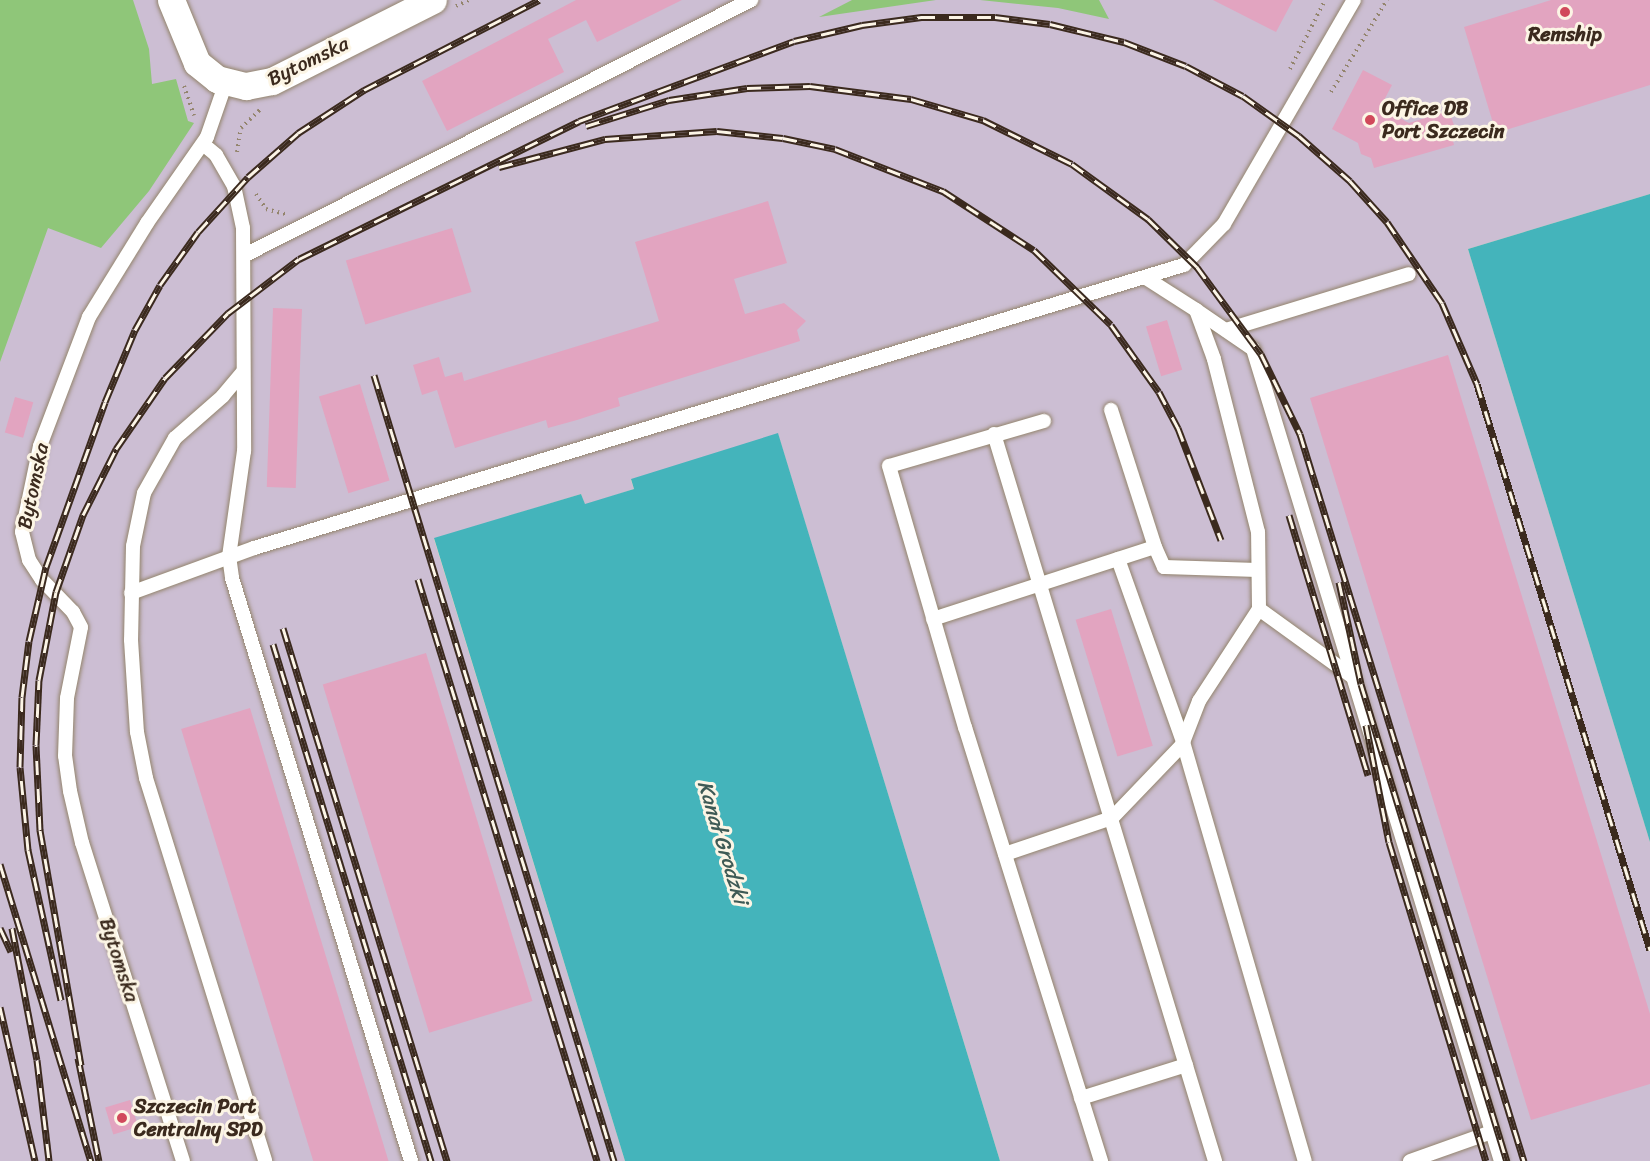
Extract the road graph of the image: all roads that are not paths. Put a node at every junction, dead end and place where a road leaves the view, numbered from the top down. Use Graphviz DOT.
graph roads {
  1 [pos="171,0"];
  2 [pos="751,0"];
  3 [pos="1353,0"];
  4 [pos="441,5"];
  5 [pos="226,82"];
  6 [pos="203,144"];
  7 [pos="245,255"];
  8 [pos="1409,274"];
  9 [pos="1146,278"];
  10 [pos="1196,310"];
  11 [pos="1226,330"];
  12 [pos="242,373"];
  13 [pos="1111,410"];
  14 [pos="1044,421"];
  15 [pos="994,434"];
  16 [pos="1155,547"];
  17 [pos="230,556"];
  18 [pos="1118,559"];
  19 [pos="1258,570"];
  20 [pos="1040,584"];
  21 [pos="131,592"];
  22 [pos="1259,609"];
  23 [pos="933,619"];
  24 [pos="1353,677"];
  25 [pos="1183,742"];
  26 [pos="1112,818"];
  27 [pos="1005,854"];
  28 [pos="1186,1065"];
  29 [pos="1081,1098"];
  30 [pos="1492,1132"];
  31 [pos="183,1161"];
  32 [pos="265,1161"];
  33 [pos="411,1161"];
  34 [pos="1101,1161"];
  35 [pos="1215,1161"];
  36 [pos="1305,1161"];
  37 [pos="1410,1161"];
  38 [pos="1501,1161"];
  1 -- 5 [label="street"];
  2 -- 7 [label="lane"];
  3 -- 9 [label="lane"];
  4 -- 5 [label="street, Bytomska"];
  5 -- 6 [label="lane, Bytomska"];
  6 -- 7 [label="lane"];
  6 -- 31 [label="lane, Bytomska"];
  7 -- 12 [label="lane"];
  8 -- 11 [label="lane"];
  9 -- 10 [label="lane"];
  9 -- 17 [label="lane"];
  10 -- 11 [label="lane"];
  10 -- 19 [label="lane"];
  11 -- 24 [label="lane"];
  12 -- 17 [label="lane"];
  12 -- 21 [label="lane"];
  13 -- 16 [label="lane"];
  14 -- 15 [label="lane"];
  15 -- 20 [label="lane"];
  15 -- 23 [label="lane"];
  16 -- 18 [label="lane"];
  16 -- 19 [label="lane"];
  17 -- 21 [label="lane"];
  17 -- 33 [label="lane"];
  18 -- 20 [label="lane"];
  18 -- 25 [label="lane"];
  19 -- 22 [label="lane"];
  20 -- 23 [label="lane"];
  20 -- 26 [label="lane"];
  21 -- 32 [label="lane"];
  22 -- 24 [label="lane"];
  22 -- 25 [label="lane"];
  23 -- 27 [label="lane"];
  24 -- 30 [label="lane"];
  25 -- 26 [label="lane"];
  25 -- 36 [label="lane"];
  26 -- 27 [label="lane"];
  26 -- 28 [label="lane"];
  27 -- 29 [label="lane"];
  28 -- 29 [label="lane"];
  28 -- 35 [label="lane"];
  29 -- 34 [label="lane"];
  30 -- 37 [label="lane"];
  30 -- 38 [label="lane"];
}
